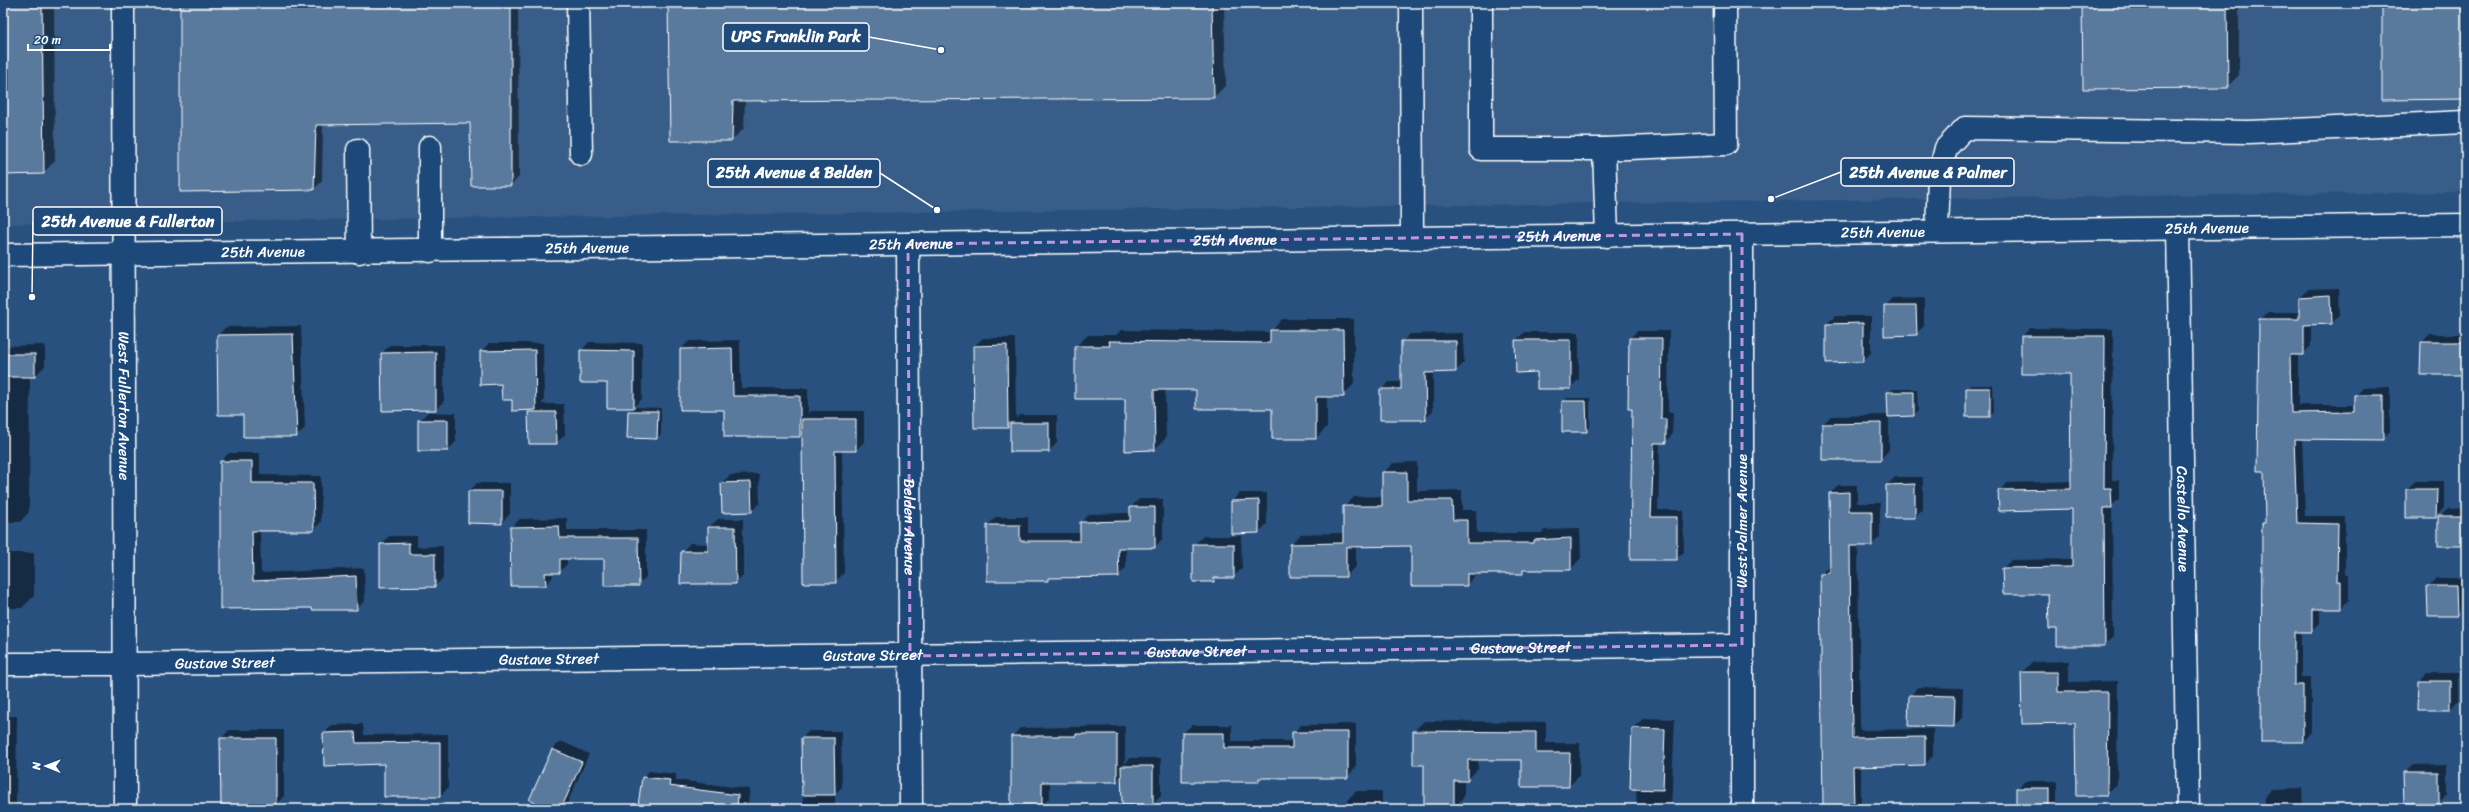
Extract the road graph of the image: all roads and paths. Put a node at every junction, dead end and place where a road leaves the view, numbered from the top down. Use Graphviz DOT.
graph roads {
  1 [pos="123,3"];
  2 [pos="578,3"];
  3 [pos="1410,3"];
  4 [pos="1481,3"];
  5 [pos="1725,3"];
  6 [pos="2466,122"];
  7 [pos="430,147"];
  8 [pos="1604,149"];
  9 [pos="358,150"];
  10 [pos="581,154"];
  11 [pos="2466,224"];
  12 [pos="2178,228"];
  13 [pos="1938,231"];
  14 [pos="1742,234"];
  15 [pos="1607,236"];
  16 [pos="1412,238"];
  17 [pos="908,244"];
  18 [pos="430,251"];
  19 [pos="359,252"];
  20 [pos="3,255"];
  21 [pos="125,255"];
  22 [pos="1742,645"];
  23 [pos="910,656"];
  24 [pos="3,664"];
  25 [pos="125,664"];
  26 [pos="125,809"];
  27 [pos="911,809"];
  28 [pos="1742,809"];
  29 [pos="2188,809"];
  1 -- 21 [label="street, West Fullerton Avenue"];
  2 -- 10 [label="street"];
  3 -- 16 [label="street"];
  4 -- 8 [label="street"];
  5 -- 8 [label="street"];
  6 -- 13 [label="street"];
  7 -- 18 [label="street"];
  8 -- 15 [label="street"];
  9 -- 19 [label="street"];
  11 -- 12 [label="street, 25th Avenue"];
  12 -- 13 [label="street, 25th Avenue"];
  12 -- 29 [label="street, Castello Avenue"];
  13 -- 14 [label="street, 25th Avenue"];
  14 -- 15 [label="street, 25th Avenue"];
  14 -- 22 [label="street, West Palmer Avenue"];
  15 -- 16 [label="street, 25th Avenue"];
  16 -- 17 [label="street, 25th Avenue"];
  17 -- 18 [label="street, 25th Avenue"];
  17 -- 23 [label="street, Belden Avenue"];
  18 -- 19 [label="street, 25th Avenue"];
  19 -- 21 [label="street, 25th Avenue"];
  20 -- 21 [label="street, 25th Avenue"];
  21 -- 25 [label="street, West Fullerton Avenue"];
  22 -- 23 [label="street, Gustave Street"];
  22 -- 28 [label="street, West Palmer Avenue"];
  23 -- 25 [label="street, Gustave Street"];
  23 -- 27 [label="street, Belden Avenue"];
  24 -- 25 [label="street, Gustave Street"];
  25 -- 26 [label="street, West Fullerton Avenue"];
}
